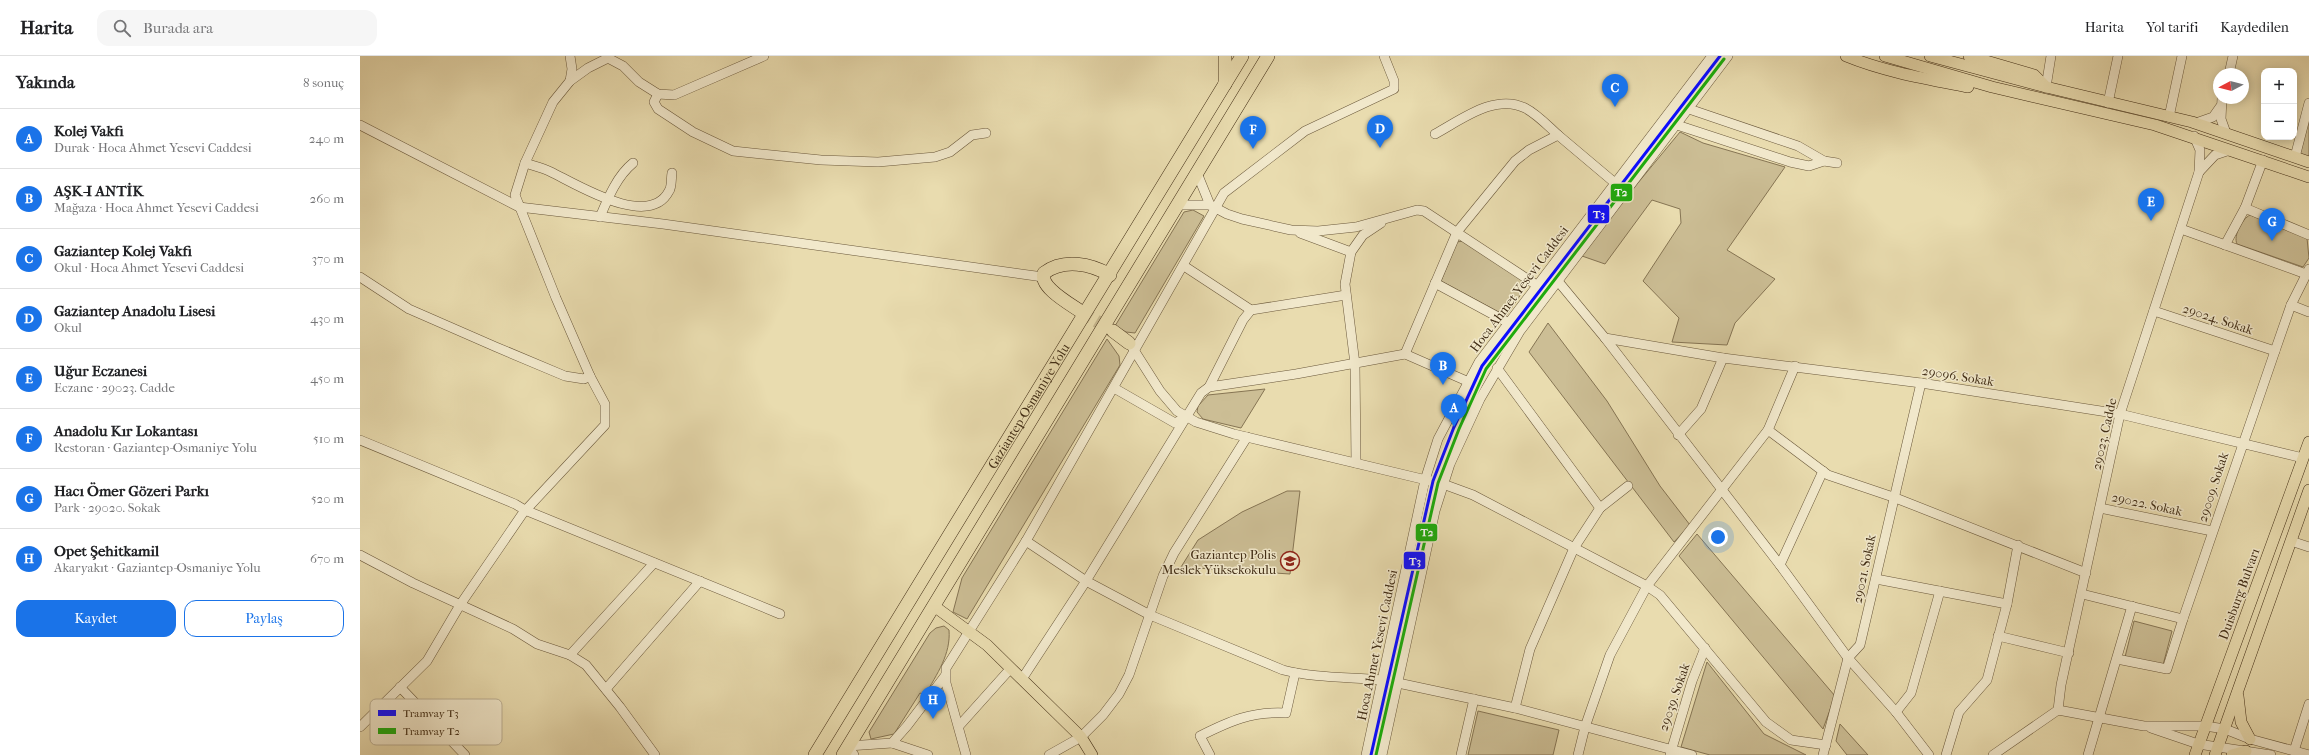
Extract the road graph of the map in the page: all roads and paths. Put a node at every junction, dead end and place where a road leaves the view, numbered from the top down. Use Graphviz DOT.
graph roads {
  1 [pos="570,56"];
  2 [pos="764,56"];
  3 [pos="1225,56"];
  4 [pos="1242,56"];
  5 [pos="1268,56"];
  6 [pos="1384,56"];
  7 [pos="1712,56"];
  8 [pos="1728,56"];
  9 [pos="1846,56"];
  10 [pos="1885,56"];
  11 [pos="1930,56"];
  12 [pos="1969,56"];
  13 [pos="2051,56"];
  14 [pos="2118,56"];
  15 [pos="2182,56"];
  16 [pos="2233,56"];
  17 [pos="2230,68"];
  18 [pos="570,81"];
  19 [pos="1225,84"];
  20 [pos="1992,87"];
  21 [pos="2046,87"];
  22 [pos="658,94"];
  23 [pos="2108,103"];
  24 [pos="2309,103"];
  25 [pos="2220,104"];
  26 [pos="2221,104"];
  27 [pos="1689,109"];
  28 [pos="2169,117"];
  29 [pos="2196,123"];
  30 [pos="360,125"];
  31 [pos="1677,125"];
  32 [pos="986,132"];
  33 [pos="2226,133"];
  34 [pos="1436,134"];
  35 [pos="1558,135"];
  36 [pos="2194,136"];
  37 [pos="2230,150"];
  38 [pos="2295,157"];
  39 [pos="2263,160"];
  40 [pos="1824,162"];
  41 [pos="2309,162"];
  42 [pos="525,163"];
  43 [pos="633,163"];
  44 [pos="1837,163"];
  45 [pos="2199,172"];
  46 [pos="672,173"];
  47 [pos="1197,173"];
  48 [pos="2309,177"];
  49 [pos="1615,183"];
  50 [pos="608,199"];
  51 [pos="1177,205"];
  52 [pos="519,207"];
  53 [pos="1213,207"];
  54 [pos="2245,208"];
  55 [pos="600,217"];
  56 [pos="1385,219"];
  57 [pos="2181,229"];
  58 [pos="1291,230"];
  59 [pos="1457,232"];
  60 [pos="2309,235"];
  61 [pos="2225,245"];
  62 [pos="1351,252"];
  63 [pos="1184,266"];
  64 [pos="2308,271"];
  65 [pos="1110,275"];
  66 [pos="360,277"];
  67 [pos="1043,277"];
  68 [pos="1557,280"];
  69 [pos="1435,283"];
  70 [pos="1538,286"];
  71 [pos="1346,295"];
  72 [pos="2291,305"];
  73 [pos="1252,310"];
  74 [pos="1080,311"];
  75 [pos="2154,311"];
  76 [pos="2309,312"];
  77 [pos="1509,323"];
  78 [pos="1113,331"];
  79 [pos="1605,338"];
  80 [pos="1131,347"];
  81 [pos="2275,351"];
  82 [pos="1405,354"];
  83 [pos="1724,358"];
  84 [pos="1355,364"];
  85 [pos="1795,366"];
  86 [pos="1497,368"];
  87 [pos="590,376"];
  88 [pos="1469,382"];
  89 [pos="1920,383"];
  90 [pos="1209,387"];
  91 [pos="1114,388"];
  92 [pos="2120,414"];
  93 [pos="1187,417"];
  94 [pos="1768,430"];
  95 [pos="1678,435"];
  96 [pos="1247,437"];
  97 [pos="360,440"];
  98 [pos="2309,442"];
  99 [pos="2241,443"];
  100 [pos="2303,458"];
  101 [pos="1356,463"];
  102 [pos="1823,471"];
  103 [pos="1425,480"];
  104 [pos="1443,484"];
  105 [pos="1628,486"];
  106 [pos="2309,490"];
  107 [pos="1722,492"];
  108 [pos="1893,497"];
  109 [pos="1600,508"];
  110 [pos="2100,508"];
  111 [pos="525,510"];
  112 [pos="2212,530"];
  113 [pos="1026,541"];
  114 [pos="2291,541"];
  115 [pos="2018,545"];
  116 [pos="2309,547"];
  117 [pos="1574,548"];
  118 [pos="360,555"];
  119 [pos="654,562"];
  120 [pos="1780,565"];
  121 [pos="2086,573"];
  122 [pos="1876,579"];
  123 [pos="700,581"];
  124 [pos="1086,581"];
  125 [pos="1647,586"];
  126 [pos="1940,591"];
  127 [pos="2082,594"];
  128 [pos="2007,604"];
  129 [pos="460,605"];
  130 [pos="934,606"];
  131 [pos="2132,606"];
  132 [pos="780,614"];
  133 [pos="1150,615"];
  134 [pos="2183,618"];
  135 [pos="969,631"];
  136 [pos="1998,636"];
  137 [pos="1705,648"];
  138 [pos="2069,653"];
  139 [pos="570,655"];
  140 [pos="1848,658"];
  141 [pos="2117,660"];
  142 [pos="1011,668"];
  143 [pos="1295,673"];
  144 [pos="945,676"];
  145 [pos="1022,679"];
  146 [pos="1382,680"];
  147 [pos="1398,683"];
  148 [pos="400,687"];
  149 [pos="606,688"];
  150 [pos="2237,693"];
  151 [pos="388,699"];
  152 [pos="411,699"];
  153 [pos="1474,699"];
  154 [pos="2309,704"];
  155 [pos="1515,708"];
  156 [pos="2058,710"];
  157 [pos="1896,712"];
  158 [pos="370,717"];
  159 [pos="2100,718"];
  160 [pos="959,726"];
  161 [pos="2144,726"];
  162 [pos="2205,726"];
  163 [pos="360,727"];
  164 [pos="1585,727"];
  165 [pos="2224,729"];
  166 [pos="1081,737"];
  167 [pos="2250,739"];
  168 [pos="892,743"];
  169 [pos="455,745"];
  170 [pos="1826,745"];
  171 [pos="2197,750"];
  172 [pos="965,751"];
  173 [pos="2217,751"];
  174 [pos="2246,751"];
  175 [pos="2294,751"];
  176 [pos="848,752"];
  177 [pos="1670,752"];
  178 [pos="2000,753"];
  179 [pos="653,754"];
  180 [pos="465,755"];
  181 [pos="815,755"];
  182 [pos="928,755"];
  183 [pos="957,755"];
  184 [pos="1049,755"];
  185 [pos="1092,755"];
  186 [pos="1210,755"];
  187 [pos="1366,755"];
  188 [pos="1382,755"];
  189 [pos="1461,755"];
  190 [pos="1578,755"];
  191 [pos="1692,755"];
  192 [pos="1823,755"];
  193 [pos="1929,755"];
  194 [pos="1946,755"];
  195 [pos="2088,755"];
  196 [pos="2232,755"];
  197 [pos="2271,755"];
  198 [pos="2309,755"];
  1 -- 18 [label="street"];
  2 -- 22 [label="street"];
  3 -- 19 [label="highway"];
  4 -- 19 [label="highway, Gaziantep-Osmaniye Yolu"];
  5 -- 47 [label="highway, Gaziantep-Osmaniye Yolu"];
  6 -- 53 [label="street"];
  7 -- 49 [label="street, Hoca Ahmet Yesevi Caddesi"];
  8 -- 27 [label="street, Hoca Ahmet Yesevi Caddesi"];
  9 -- 20 [label="main road"];
  10 -- 20 [label="main road"];
  11 -- 21 [label="main road"];
  12 -- 21 [label="main road"];
  13 -- 21 [label="street"];
  14 -- 23 [label="street"];
  15 -- 28 [label="street"];
  16 -- 17 [label="street"];
  18 -- 22 [label="street"];
  18 -- 42 [label="street"];
  19 -- 65 [label="highway, Gaziantep-Osmaniye Yolu"];
  20 -- 36 [label="main road"];
  21 -- 23 [label="main road"];
  22 -- 32 [label="street"];
  23 -- 28 [label="main road"];
  24 -- 38 [label="street"];
  25 -- 29 [label="street"];
  26 -- 33 [label="street"];
  27 -- 31 [label="street, Hoca Ahmet Yesevi Caddesi"];
  27 -- 40 [label="street"];
  28 -- 29 [label="main road"];
  29 -- 33 [label="main road"];
  30 -- 52 [label="street"];
  31 -- 40 [label="street"];
  31 -- 68 [label="street, Hoca Ahmet Yesevi Caddesi"];
  33 -- 38 [label="main road"];
  34 -- 35 [label="street"];
  35 -- 49 [label="street"];
  35 -- 59 [label="street"];
  36 -- 37 [label="main road"];
  36 -- 45 [label="street, 29023. Cadde"];
  37 -- 39 [label="main road"];
  37 -- 45 [label="street, 29023. Cadde"];
  38 -- 41 [label="main road"];
  39 -- 48 [label="main road"];
  39 -- 54 [label="street"];
  40 -- 44 [label="street"];
  42 -- 50 [label="street"];
  42 -- 52 [label="street"];
  43 -- 50 [label="street"];
  45 -- 57 [label="street, 29023. Cadde"];
  46 -- 50 [label="street"];
  47 -- 51 [label="highway, Gaziantep-Osmaniye Yolu"];
  47 -- 53 [label="street"];
  49 -- 70 [label="street, Hoca Ahmet Yesevi Caddesi"];
  50 -- 55 [label="street"];
  51 -- 53 [label="street"];
  51 -- 130 [label="highway, Gaziantep-Osmaniye Yolu"];
  52 -- 55 [label="street"];
  52 -- 87 [label="street"];
  53 -- 58 [label="street"];
  53 -- 63 [label="street"];
  54 -- 60 [label="street"];
  54 -- 61 [label="street"];
  55 -- 67 [label="street"];
  56 -- 58 [label="street"];
  56 -- 59 [label="street"];
  56 -- 62 [label="street"];
  57 -- 61 [label="street"];
  57 -- 75 [label="street, 29023. Cadde"];
  58 -- 62 [label="street"];
  59 -- 69 [label="street"];
  59 -- 70 [label="street"];
  61 -- 64 [label="street"];
  62 -- 71 [label="street"];
  63 -- 73 [label="street"];
  63 -- 80 [label="street"];
  64 -- 72 [label="street, 29009. Sokak"];
  65 -- 67 [label="highway"];
  65 -- 181 [label="highway, Gaziantep-Osmaniye Yolu"];
  66 -- 87 [label="street"];
  67 -- 74 [label="highway"];
  68 -- 79 [label="street"];
  68 -- 86 [label="street, Hoca Ahmet Yesevi Caddesi"];
  69 -- 77 [label="street"];
  69 -- 82 [label="street"];
  70 -- 77 [label="street, Hoca Ahmet Yesevi Caddesi"];
  71 -- 73 [label="street"];
  71 -- 84 [label="street"];
  72 -- 76 [label="street"];
  72 -- 81 [label="street, 29009. Sokak"];
  73 -- 90 [label="street"];
  75 -- 81 [label="street, 29024. Sokak"];
  75 -- 92 [label="street, 29023. Cadde"];
  77 -- 88 [label="street, Hoca Ahmet Yesevi Caddesi"];
  78 -- 80 [label="highway"];
  79 -- 83 [label="street, 29096. Sokak"];
  79 -- 95 [label="street"];
  80 -- 91 [label="street"];
  80 -- 93 [label="street"];
  81 -- 99 [label="street, 29009. Sokak"];
  82 -- 84 [label="street"];
  82 -- 88 [label="street"];
  83 -- 85 [label="street, 29096. Sokak"];
  83 -- 95 [label="street"];
  84 -- 90 [label="street"];
  84 -- 101 [label="street"];
  85 -- 89 [label="street, 29096. Sokak"];
  85 -- 94 [label="street"];
  86 -- 104 [label="street, Hoca Ahmet Yesevi Caddesi"];
  86 -- 109 [label="street"];
  87 -- 111 [label="street"];
  88 -- 103 [label="street, Hoca Ahmet Yesevi Caddesi"];
  89 -- 92 [label="street, 29096. Sokak"];
  89 -- 108 [label="street, 29021. Sokak"];
  90 -- 93 [label="street"];
  91 -- 93 [label="street"];
  91 -- 113 [label="street"];
  92 -- 99 [label="street, 29096. Sokak"];
  92 -- 110 [label="street, 29023. Cadde"];
  93 -- 96 [label="street"];
  93 -- 124 [label="street"];
  94 -- 102 [label="street"];
  94 -- 107 [label="street"];
  95 -- 107 [label="street"];
  96 -- 101 [label="street"];
  96 -- 133 [label="street"];
  97 -- 111 [label="street"];
  98 -- 100 [label="main road, Duisburg Bulvarı"];
  99 -- 100 [label="street, 29096. Sokak"];
  99 -- 112 [label="street, 29009. Sokak"];
  100 -- 162 [label="main road, Duisburg Bulvarı"];
  101 -- 103 [label="street"];
  102 -- 108 [label="street"];
  102 -- 120 [label="street"];
  103 -- 104 [label="street"];
  103 -- 146 [label="street, Hoca Ahmet Yesevi Caddesi"];
  104 -- 117 [label="street"];
  104 -- 147 [label="street, Hoca Ahmet Yesevi Caddesi"];
  105 -- 109 [label="street"];
  106 -- 114 [label="main road"];
  107 -- 120 [label="street"];
  107 -- 125 [label="street"];
  108 -- 115 [label="street"];
  108 -- 122 [label="street, 29021. Sokak"];
  109 -- 117 [label="street"];
  110 -- 112 [label="street, 29022. Sokak"];
  110 -- 121 [label="street, 29023. Cadde"];
  111 -- 119 [label="street"];
  111 -- 129 [label="street"];
  112 -- 134 [label="street, 29009. Sokak"];
  113 -- 124 [label="street"];
  113 -- 135 [label="street"];
  114 -- 116 [label="street"];
  114 -- 150 [label="main road"];
  115 -- 121 [label="street"];
  115 -- 128 [label="street"];
  117 -- 125 [label="street"];
  117 -- 155 [label="street"];
  118 -- 129 [label="street"];
  119 -- 123 [label="street"];
  119 -- 139 [label="street"];
  120 -- 140 [label="street"];
  121 -- 127 [label="street, 29023. Cadde"];
  122 -- 126 [label="street"];
  122 -- 140 [label="street, 29021. Sokak"];
  123 -- 132 [label="street"];
  123 -- 149 [label="street"];
  124 -- 133 [label="street"];
  124 -- 145 [label="street"];
  125 -- 137 [label="street"];
  125 -- 164 [label="street"];
  126 -- 128 [label="street"];
  126 -- 157 [label="street"];
  127 -- 131 [label="street"];
  127 -- 138 [label="street, 29023. Cadde"];
  128 -- 136 [label="street"];
  129 -- 139 [label="street"];
  129 -- 148 [label="street"];
  130 -- 135 [label="main road"];
  130 -- 176 [label="highway, Gaziantep-Osmaniye Yolu"];
  131 -- 134 [label="street"];
  131 -- 141 [label="street"];
  133 -- 143 [label="street"];
  133 -- 166 [label="street"];
  134 -- 141 [label="street, 29009. Sokak"];
  135 -- 142 [label="main road"];
  135 -- 144 [label="street"];
  136 -- 138 [label="street"];
  136 -- 194 [label="street"];
  137 -- 170 [label="street"];
  137 -- 177 [label="street, 29039. Sokak"];
  138 -- 156 [label="street, 29023. Cadde"];
  139 -- 149 [label="street"];
  140 -- 157 [label="street"];
  140 -- 170 [label="street, 29021. Sokak"];
  141 -- 159 [label="street"];
  142 -- 145 [label="main road"];
  142 -- 160 [label="street"];
  143 -- 146 [label="street"];
  143 -- 186 [label="street"];
  144 -- 160 [label="street"];
  144 -- 168 [label="street"];
  145 -- 166 [label="main road"];
  146 -- 187 [label="street, Hoca Ahmet Yesevi Caddesi"];
  147 -- 153 [label="street"];
  147 -- 188 [label="street, Hoca Ahmet Yesevi Caddesi"];
  148 -- 151 [label="street"];
  148 -- 152 [label="street"];
  149 -- 179 [label="street"];
  150 -- 165 [label="main road"];
  150 -- 167 [label="main road"];
  153 -- 155 [label="street"];
  153 -- 189 [label="street"];
  154 -- 175 [label="street"];
  155 -- 164 [label="street"];
  156 -- 159 [label="street"];
  156 -- 178 [label="street"];
  157 -- 193 [label="street"];
  158 -- 163 [label="street"];
  159 -- 161 [label="street"];
  159 -- 195 [label="street"];
  160 -- 172 [label="street"];
  161 -- 162 [label="street"];
  161 -- 171 [label="street"];
  162 -- 165 [label="street"];
  162 -- 171 [label="main road, Duisburg Bulvarı"];
  164 -- 177 [label="street"];
  164 -- 190 [label="street"];
  165 -- 167 [label="street"];
  165 -- 173 [label="main road"];
  166 -- 184 [label="street"];
  166 -- 185 [label="main road"];
  167 -- 175 [label="street"];
  168 -- 176 [label="street"];
  168 -- 182 [label="street"];
  169 -- 180 [label="street"];
  170 -- 192 [label="street, 29021. Sokak"];
  171 -- 173 [label="street"];
  172 -- 183 [label="street"];
  173 -- 174 [label="street"];
  174 -- 196 [label="main road"];
  174 -- 197 [label="street"];
  175 -- 198 [label="street"];
  177 -- 191 [label="street"];
}
